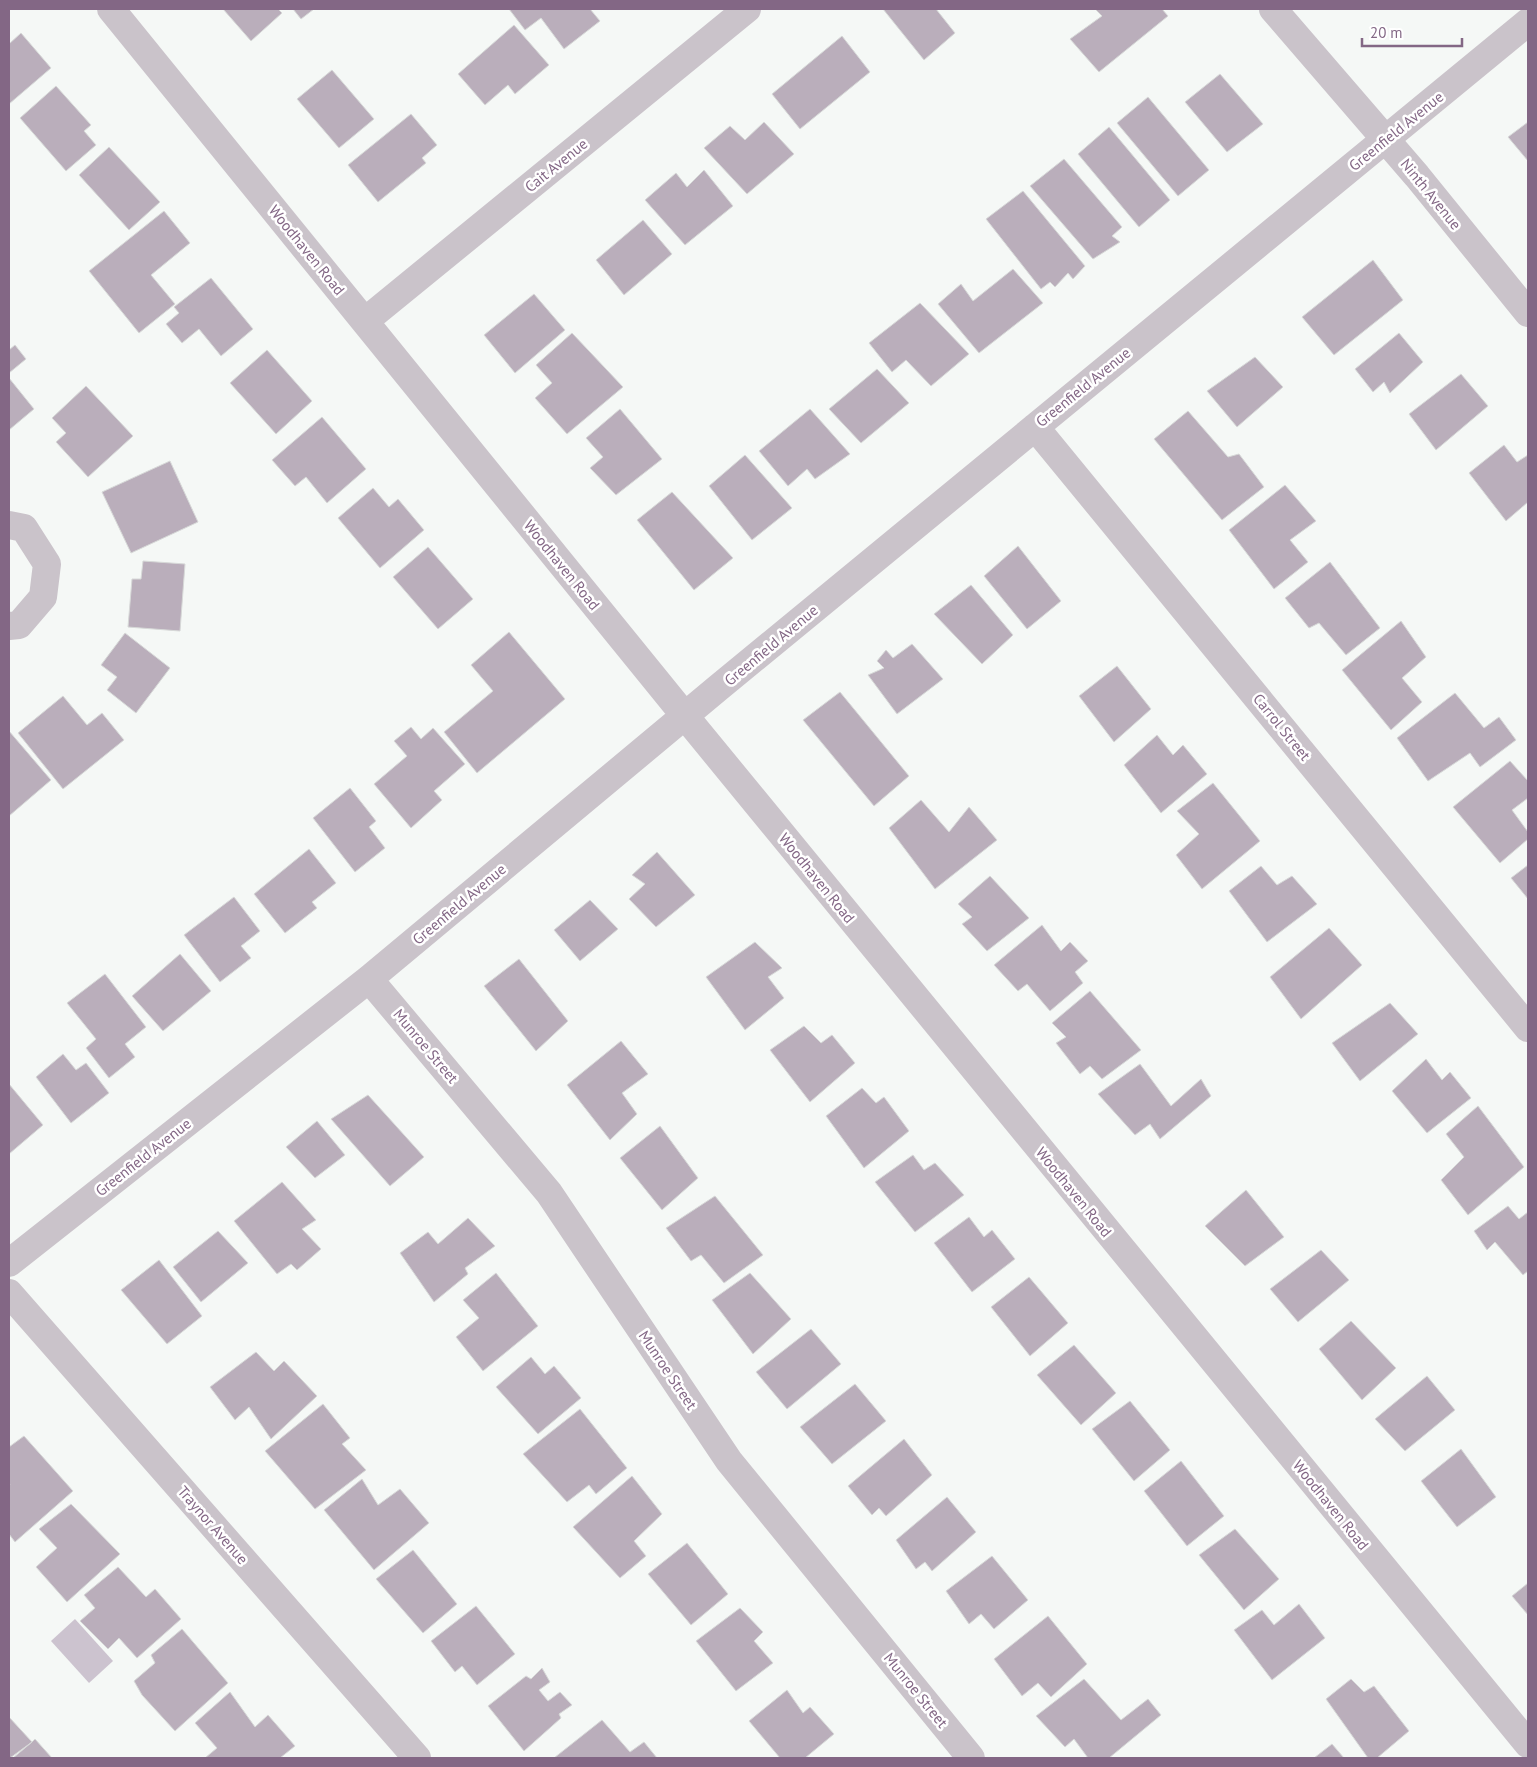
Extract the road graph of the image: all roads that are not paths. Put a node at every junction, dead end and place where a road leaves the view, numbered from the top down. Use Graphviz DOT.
graph roads {
  1 [pos="111,9"];
  2 [pos="747,9"];
  3 [pos="1273,9"];
  4 [pos="1528,22"];
  5 [pos="1386,140"];
  6 [pos="1528,313"];
  7 [pos="365,322"];
  8 [pos="1035,427"];
  9 [pos="9,525"];
  10 [pos="9,626"];
  11 [pos="684,716"];
  12 [pos="369,979"];
  13 [pos="1528,1028"];
  14 [pos="9,1263"];
  15 [pos="9,1293"];
  16 [pos="1528,1744"];
  17 [pos="416,1758"];
  18 [pos="971,1758"];
  1 -- 7 [label="street, Woodhaven Road"];
  2 -- 7 [label="street, Cait Avenue"];
  3 -- 5 [label="street, Ninth Avenue"];
  4 -- 5 [label="street, Greenfield Avenue"];
  5 -- 6 [label="street, Ninth Avenue"];
  5 -- 8 [label="street, Greenfield Avenue"];
  7 -- 11 [label="street, Woodhaven Road"];
  8 -- 11 [label="street, Greenfield Avenue"];
  8 -- 13 [label="street, Carrol Street"];
  9 -- 10 [label="street"];
  11 -- 12 [label="street, Greenfield Avenue"];
  11 -- 16 [label="street, Woodhaven Road"];
  12 -- 14 [label="street, Greenfield Avenue"];
  12 -- 18 [label="street, Munroe Street"];
  15 -- 17 [label="street, Traynor Avenue"];
}
